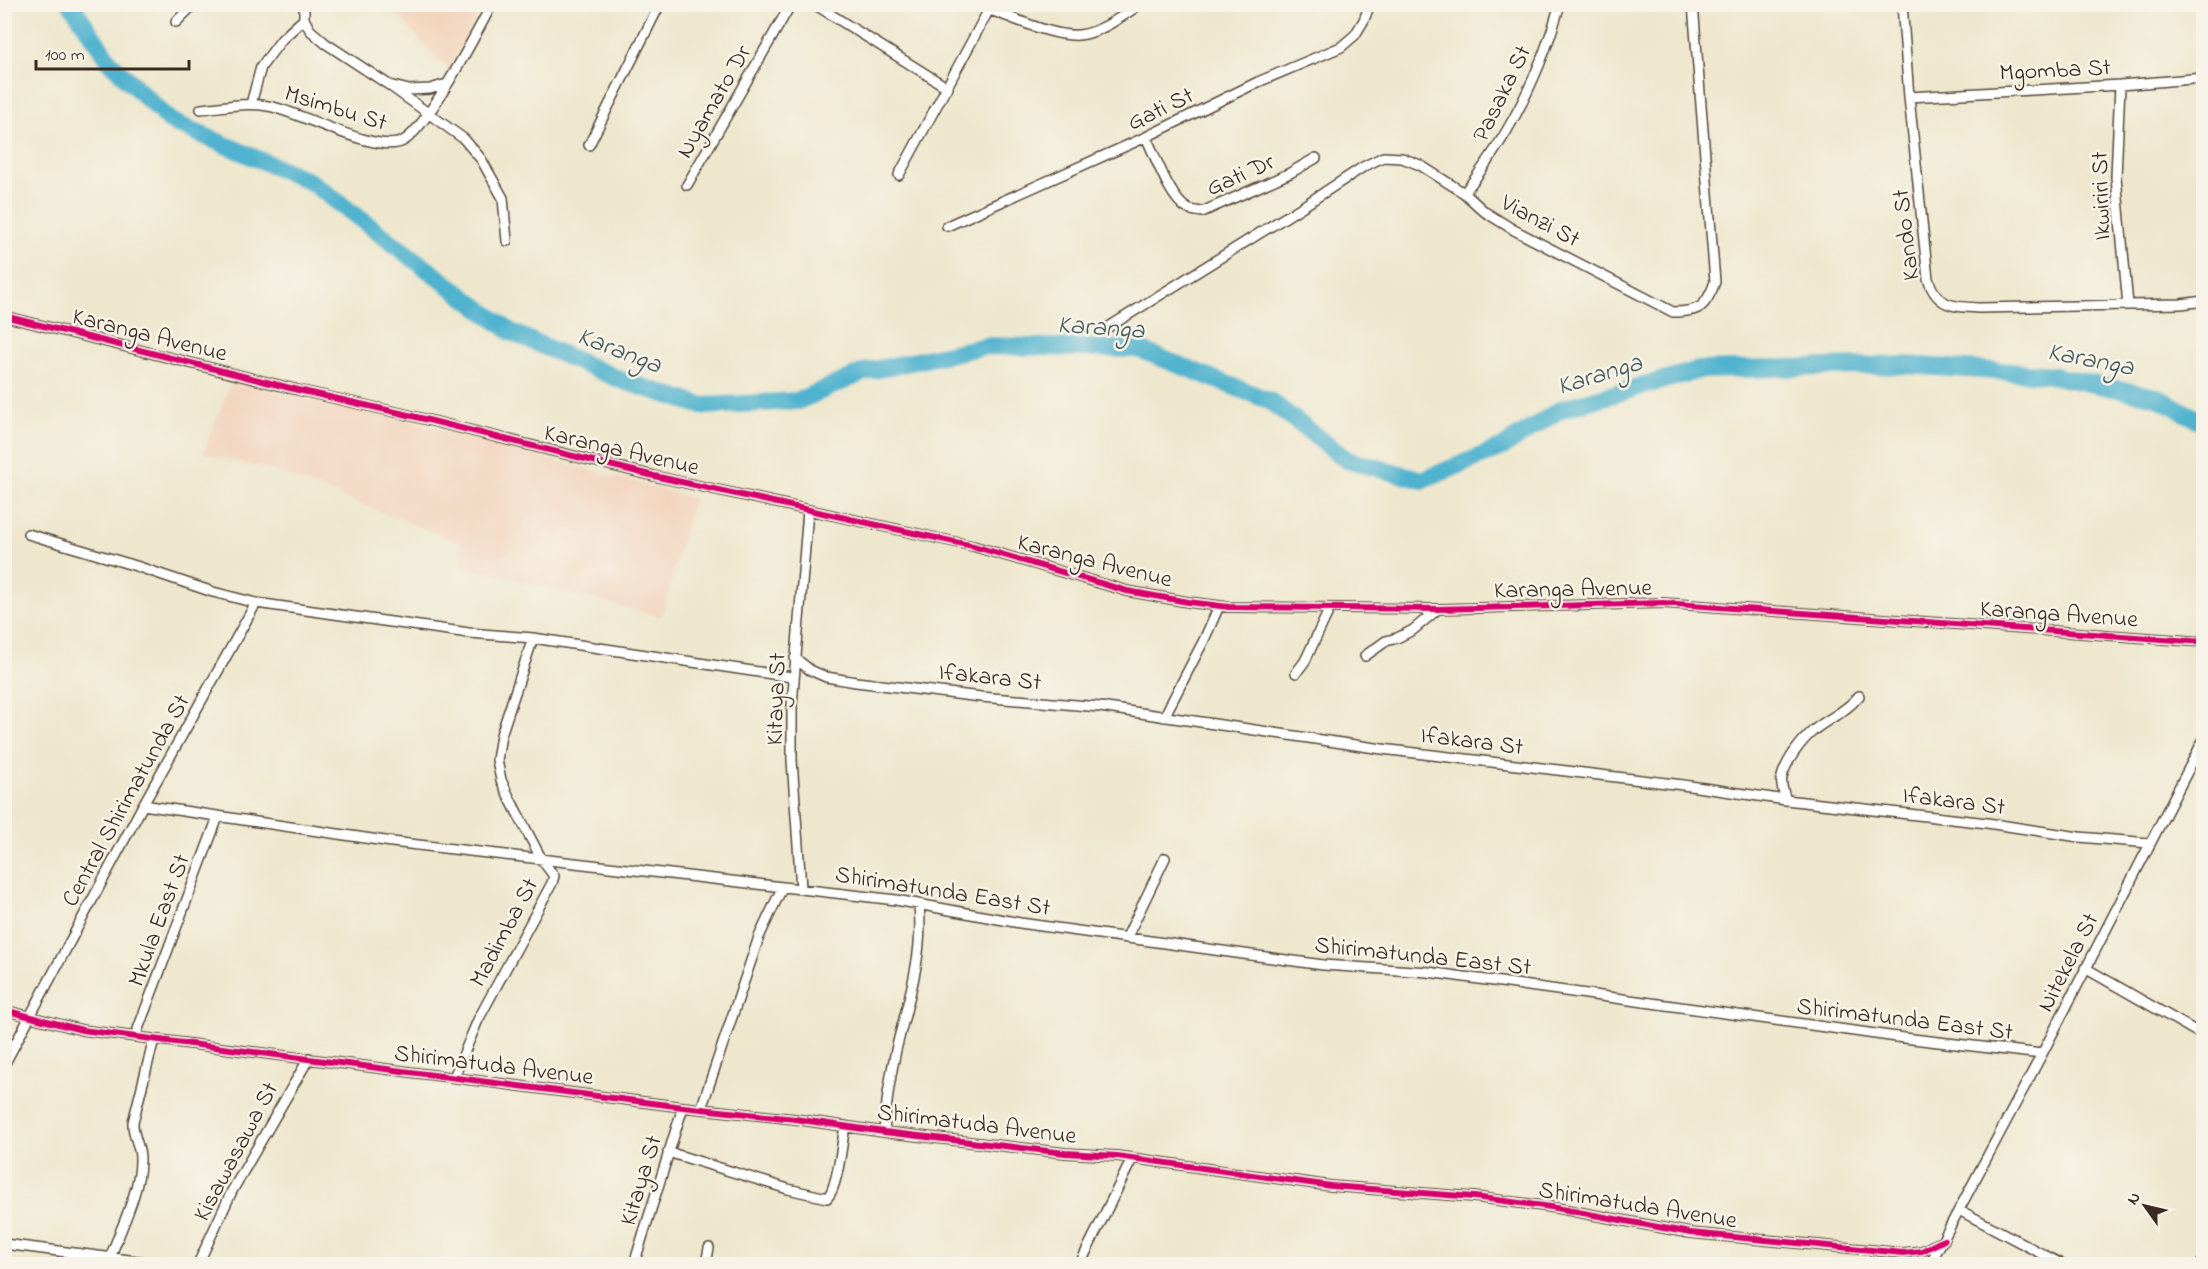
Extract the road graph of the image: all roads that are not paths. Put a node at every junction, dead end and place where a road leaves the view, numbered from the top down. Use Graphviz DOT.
graph roads {
  1 [pos="194,4"];
  2 [pos="304,4"];
  3 [pos="492,4"];
  4 [pos="660,4"];
  5 [pos="791,4"];
  6 [pos="814,4"];
  7 [pos="1141,4"];
  8 [pos="1370,4"];
  9 [pos="1560,4"];
  10 [pos="1693,4"];
  11 [pos="1902,4"];
  12 [pos="991,7"];
  13 [pos="304,19"];
  14 [pos="176,22"];
  15 [pos="2204,78"];
  16 [pos="447,84"];
  17 [pos="389,85"];
  18 [pos="2120,85"];
  19 [pos="948,88"];
  20 [pos="1909,97"];
  21 [pos="251,104"];
  22 [pos="201,109"];
  23 [pos="427,114"];
  24 [pos="1146,137"];
  25 [pos="589,145"];
  26 [pos="1316,158"];
  27 [pos="899,176"];
  28 [pos="687,185"];
  29 [pos="1464,193"];
  30 [pos="947,226"];
  31 [pos="507,241"];
  32 [pos="2204,301"];
  33 [pos="2128,305"];
  34 [pos="4,316"];
  35 [pos="1107,328"];
  36 [pos="808,511"];
  37 [pos="28,534"];
  38 [pos="256,603"];
  39 [pos="1219,606"];
  40 [pos="1330,608"];
  41 [pos="1438,609"];
  42 [pos="533,638"];
  43 [pos="2204,642"];
  44 [pos="1365,656"];
  45 [pos="795,658"];
  46 [pos="1296,673"];
  47 [pos="792,677"];
  48 [pos="1859,696"];
  49 [pos="1164,717"];
  50 [pos="2204,739"];
  51 [pos="1786,800"];
  52 [pos="143,805"];
  53 [pos="218,817"];
  54 [pos="2149,843"];
  55 [pos="1166,858"];
  56 [pos="542,860"];
  57 [pos="782,888"];
  58 [pos="801,888"];
  59 [pos="919,905"];
  60 [pos="1127,937"];
  61 [pos="2085,968"];
  62 [pos="4,1010"];
  63 [pos="30,1017"];
  64 [pos="2204,1035"];
  65 [pos="135,1036"];
  66 [pos="154,1039"];
  67 [pos="2042,1054"];
  68 [pos="309,1058"];
  69 [pos="4,1065"];
  70 [pos="454,1077"];
  71 [pos="683,1107"];
  72 [pos="701,1109"];
  73 [pos="845,1126"];
  74 [pos="884,1132"];
  75 [pos="668,1152"];
  76 [pos="1132,1160"];
  77 [pos="1959,1210"];
  78 [pos="1944,1240"];
  79 [pos="4,1244"];
  80 [pos="709,1248"];
  81 [pos="110,1257"];
  82 [pos="2204,1260"];
  83 [pos="160,1264"];
  84 [pos="198,1264"];
  85 [pos="634,1264"];
  86 [pos="706,1264"];
  87 [pos="1080,1264"];
  88 [pos="1930,1264"];
  89 [pos="2061,1264"];
  90 [pos="2201,1264"];
  1 -- 14 [label="street"];
  2 -- 13 [label="street"];
  3 -- 16 [label="street, Msimbu St"];
  4 -- 25 [label="street"];
  5 -- 28 [label="street, Nyamato Dr"];
  6 -- 19 [label="street"];
  7 -- 12 [label="street"];
  8 -- 24 [label="street, Gati St"];
  9 -- 29 [label="street, Pasaka St"];
  10 -- 29 [label="street, Vianzi St"];
  11 -- 20 [label="street, Kando St"];
  12 -- 19 [label="street"];
  13 -- 17 [label="street"];
  13 -- 21 [label="street"];
  15 -- 18 [label="street, Mgomba St"];
  16 -- 17 [label="street"];
  16 -- 23 [label="street, Msimbu St"];
  17 -- 23 [label="street"];
  18 -- 20 [label="street, Mgomba St"];
  18 -- 33 [label="street, Ikwiriri St"];
  19 -- 27 [label="street"];
  20 -- 33 [label="street, Kando St"];
  21 -- 22 [label="street, Msimbu St"];
  21 -- 23 [label="street, Msimbu St"];
  23 -- 31 [label="street"];
  24 -- 26 [label="street, Gati Dr"];
  24 -- 30 [label="street, Gati St"];
  29 -- 35 [label="street, Vianzi St"];
  32 -- 33 [label="street, Kando St"];
  34 -- 36 [label="street, Karanga Avenue"];
  36 -- 39 [label="street, Karanga Avenue"];
  36 -- 45 [label="street, Kitaya St"];
  37 -- 38 [label="street"];
  38 -- 42 [label="street"];
  38 -- 52 [label="street, Central Shirimatunda St"];
  39 -- 40 [label="street, Karanga Avenue"];
  39 -- 49 [label="street"];
  40 -- 41 [label="street, Karanga Avenue"];
  40 -- 46 [label="street"];
  41 -- 43 [label="street, Karanga Avenue"];
  41 -- 44 [label="street"];
  42 -- 47 [label="street"];
  42 -- 56 [label="street, Madimba St"];
  45 -- 47 [label="street, Kitaya St"];
  45 -- 49 [label="street, Ifakara St"];
  47 -- 58 [label="street, Kitaya St"];
  48 -- 51 [label="street"];
  49 -- 51 [label="street, Ifakara St"];
  50 -- 54 [label="street, Nitekela St"];
  51 -- 54 [label="street, Ifakara St"];
  52 -- 53 [label="street, Shirimatunda East St"];
  52 -- 63 [label="street, Central Shirimatunda St"];
  53 -- 56 [label="street, Shirimatunda East St"];
  53 -- 65 [label="street, Mkula East St"];
  54 -- 61 [label="street, Nitekela St"];
  55 -- 60 [label="street"];
  56 -- 57 [label="street, Shirimatunda East St"];
  56 -- 70 [label="street, Madimba St"];
  57 -- 58 [label="street, Shirimatunda East St"];
  57 -- 72 [label="street"];
  58 -- 59 [label="street, Shirimatunda East St"];
  59 -- 60 [label="street, Shirimatunda East St"];
  59 -- 74 [label="street"];
  60 -- 67 [label="street, Shirimatunda East St"];
  61 -- 64 [label="street"];
  61 -- 67 [label="street, Nitekela St"];
  62 -- 63 [label="street, Shirimatuda Avenue"];
  63 -- 65 [label="street, Shirimatuda Avenue"];
  63 -- 69 [label="street, Central Shirimatunda St"];
  65 -- 66 [label="street, Shirimatuda Avenue"];
  66 -- 68 [label="street, Shirimatuda Avenue"];
  66 -- 81 [label="street"];
  67 -- 77 [label="street, Nitekela St"];
  68 -- 70 [label="street, Shirimatuda Avenue"];
  68 -- 84 [label="street, Kisawasawa St"];
  70 -- 71 [label="street, Shirimatuda Avenue"];
  71 -- 72 [label="street, Shirimatuda Avenue"];
  71 -- 75 [label="street, Kitaya St"];
  72 -- 73 [label="street, Shirimatuda Avenue"];
  73 -- 74 [label="street, Shirimatuda Avenue"];
  73 -- 75 [label="street"];
  74 -- 76 [label="street, Shirimatuda Avenue"];
  75 -- 85 [label="street, Kitaya St"];
  76 -- 78 [label="street, Shirimatuda Avenue"];
  76 -- 87 [label="street"];
  77 -- 78 [label="street, Nitekela St"];
  77 -- 89 [label="street"];
  78 -- 88 [label="street, Nitekela St"];
  79 -- 81 [label="street"];
  80 -- 86 [label="street"];
  81 -- 83 [label="street"];
  82 -- 90 [label="street"];
}
